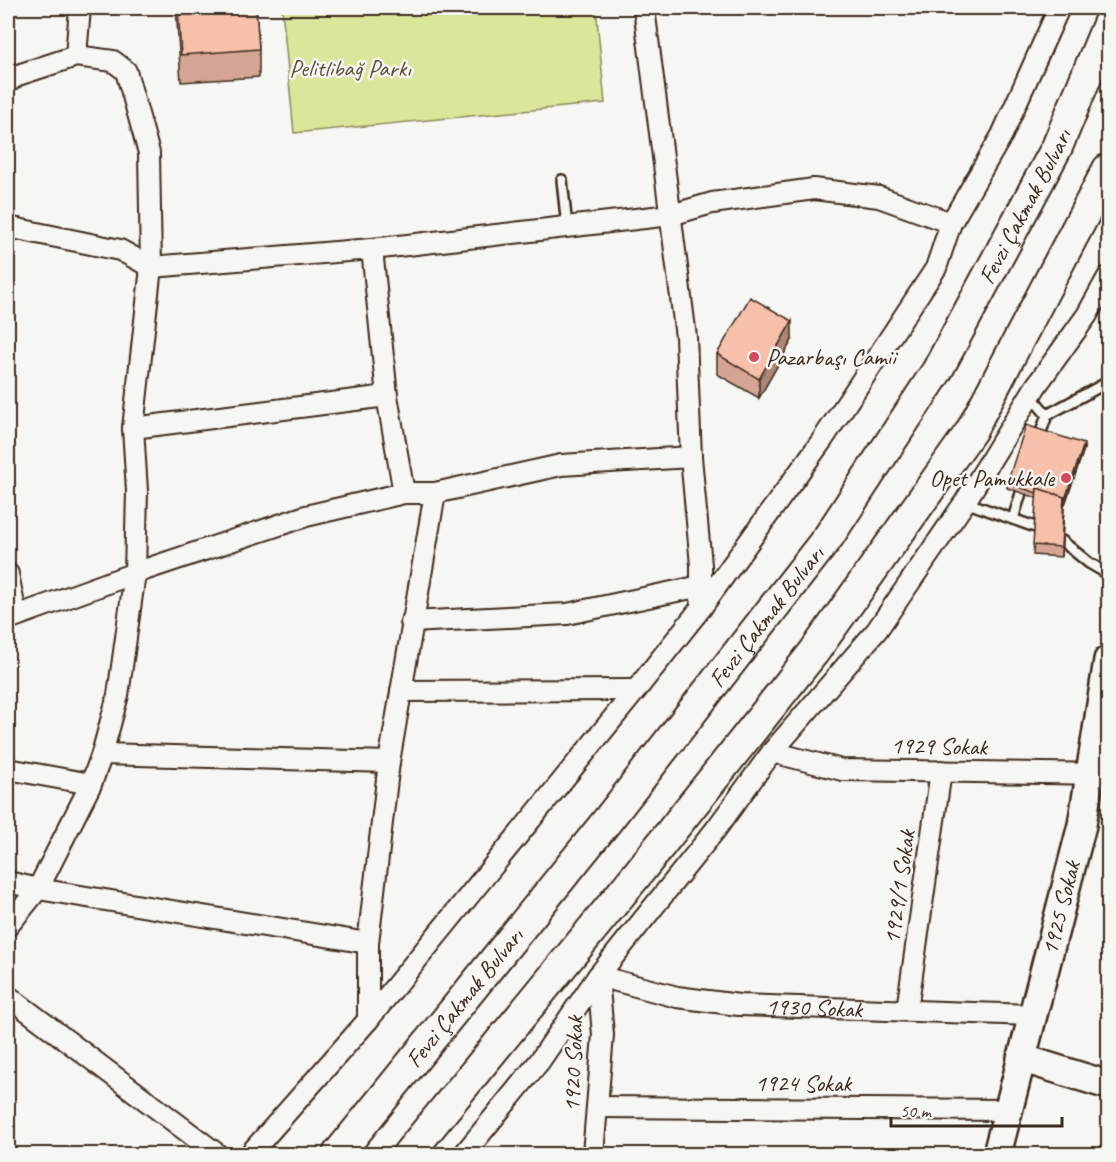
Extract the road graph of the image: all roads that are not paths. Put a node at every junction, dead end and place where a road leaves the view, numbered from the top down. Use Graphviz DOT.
graph roads {
  1 [pos="80,8"];
  2 [pos="644,8"];
  3 [pos="1059,8"];
  4 [pos="1108,24"];
  5 [pos="76,56"];
  6 [pos="8,82"];
  7 [pos="1108,169"];
  8 [pos="562,180"];
  9 [pos="671,215"];
  10 [pos="951,223"];
  11 [pos="8,227"];
  12 [pos="567,227"];
  13 [pos="372,249"];
  14 [pos="151,267"];
  15 [pos="1108,277"];
  16 [pos="1108,382"];
  17 [pos="387,396"];
  18 [pos="1030,396"];
  19 [pos="1047,415"];
  20 [pos="133,428"];
  21 [pos="1040,435"];
  22 [pos="691,457"];
  23 [pos="404,493"];
  24 [pos="435,493"];
  25 [pos="1021,493"];
  26 [pos="965,502"];
  27 [pos="1013,519"];
  28 [pos="1035,527"];
  29 [pos="1062,541"];
  30 [pos="135,573"];
  31 [pos="8,574"];
  32 [pos="1108,574"];
  33 [pos="701,586"];
  34 [pos="701,609"];
  35 [pos="12,617"];
  36 [pos="411,622"];
  37 [pos="1108,660"];
  38 [pos="636,690"];
  39 [pos="401,691"];
  40 [pos="772,752"];
  41 [pos="102,754"];
  42 [pos="389,762"];
  43 [pos="8,769"];
  44 [pos="941,771"];
  45 [pos="1099,774"];
  46 [pos="91,784"];
  47 [pos="8,882"];
  48 [pos="38,889"];
  49 [pos="8,926"];
  50 [pos="368,943"];
  51 [pos="598,976"];
  52 [pos="8,996"];
  53 [pos="907,1011"];
  54 [pos="1032,1014"];
  55 [pos="368,1020"];
  56 [pos="1021,1058"];
  57 [pos="1108,1085"];
  58 [pos="598,1107"];
  59 [pos="1008,1110"];
  60 [pos="217,1155"];
  61 [pos="250,1155"];
  62 [pos="338,1155"];
  63 [pos="408,1155"];
  64 [pos="464,1155"];
  65 [pos="593,1155"];
  66 [pos="997,1155"];
  1 -- 5 [label="street"];
  2 -- 9 [label="street"];
  3 -- 10 [label="street"];
  4 -- 62 [label="main road, Fevzi Çakmak Bulvarı"];
  5 -- 6 [label="street"];
  5 -- 14 [label="street"];
  7 -- 63 [label="main road"];
  8 -- 12 [label="lane"];
  9 -- 10 [label="street"];
  9 -- 12 [label="street"];
  9 -- 22 [label="street"];
  10 -- 34 [label="street"];
  11 -- 14 [label="street"];
  12 -- 13 [label="street"];
  13 -- 14 [label="street"];
  13 -- 17 [label="street"];
  14 -- 20 [label="street"];
  15 -- 18 [label="street"];
  16 -- 19 [label="lane"];
  17 -- 20 [label="street"];
  17 -- 23 [label="street"];
  18 -- 19 [label="lane"];
  18 -- 26 [label="street"];
  19 -- 21 [label="lane"];
  20 -- 30 [label="street"];
  22 -- 24 [label="street"];
  22 -- 33 [label="street"];
  23 -- 24 [label="street"];
  23 -- 30 [label="street"];
  24 -- 36 [label="street"];
  25 -- 27 [label="lane"];
  26 -- 27 [label="lane"];
  26 -- 40 [label="street"];
  27 -- 28 [label="lane"];
  29 -- 32 [label="lane"];
  30 -- 35 [label="street"];
  30 -- 41 [label="street"];
  31 -- 35 [label="street"];
  33 -- 34 [label="street"];
  33 -- 36 [label="street"];
  34 -- 38 [label="street"];
  36 -- 39 [label="street"];
  37 -- 45 [label="street, 1925 Sokak"];
  38 -- 39 [label="street"];
  38 -- 55 [label="street"];
  39 -- 42 [label="street"];
  40 -- 44 [label="street, 1929 Sokak"];
  40 -- 51 [label="street"];
  41 -- 42 [label="street"];
  41 -- 46 [label="street"];
  42 -- 50 [label="street"];
  43 -- 46 [label="street"];
  44 -- 45 [label="street, 1929 Sokak"];
  44 -- 53 [label="street, 1929/1 Sokak"];
  45 -- 54 [label="street, 1925 Sokak"];
  46 -- 48 [label="street"];
  47 -- 48 [label="street"];
  48 -- 49 [label="street"];
  48 -- 50 [label="street"];
  50 -- 55 [label="street"];
  51 -- 53 [label="street, 1930 Sokak"];
  51 -- 58 [label="street, 1920 Sokak"];
  51 -- 64 [label="street"];
  52 -- 60 [label="street"];
  53 -- 54 [label="street, 1930 Sokak"];
  54 -- 56 [label="street, 1925 Sokak"];
  55 -- 61 [label="street"];
  56 -- 57 [label="street"];
  56 -- 59 [label="street, 1925 Sokak"];
  58 -- 59 [label="street, 1924 Sokak"];
  58 -- 65 [label="street, 1920 Sokak"];
  59 -- 66 [label="street, 1925 Sokak"];
}
